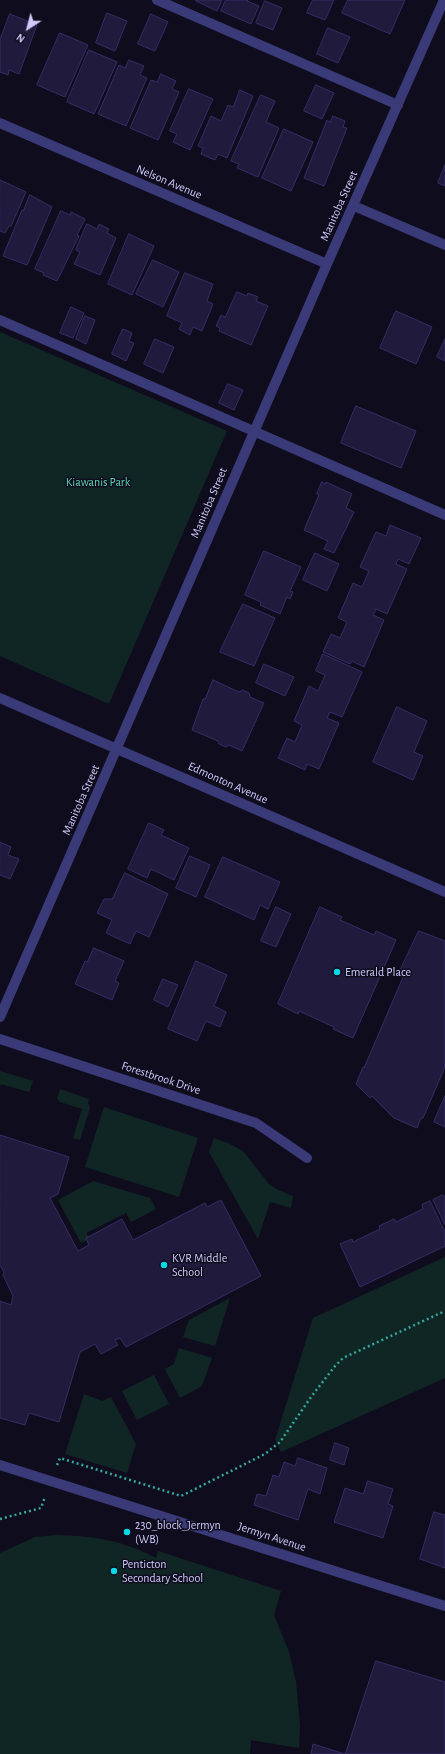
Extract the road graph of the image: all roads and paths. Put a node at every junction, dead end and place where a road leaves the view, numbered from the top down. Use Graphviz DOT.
graph roads {
  1 [pos="157,0"];
  2 [pos="444,0"];
  3 [pos="398,105"];
  4 [pos="0,123"];
  5 [pos="354,206"];
  6 [pos="445,245"];
  7 [pos="327,264"];
  8 [pos="0,320"];
  9 [pos="254,431"];
  10 [pos="445,515"];
  11 [pos="0,698"];
  12 [pos="117,749"];
  13 [pos="445,892"];
  14 [pos="0,1016"];
  15 [pos="0,1039"];
  16 [pos="307,1158"];
  17 [pos="445,1311"];
  18 [pos="0,1465"];
  19 [pos="57,1466"];
  20 [pos="42,1505"];
  21 [pos="0,1519"];
  22 [pos="445,1606"];
  1 -- 3 [label="street"];
  2 -- 3 [label="street, Manitoba Street"];
  3 -- 5 [label="street, Manitoba Street"];
  4 -- 7 [label="street, Nelson Avenue"];
  5 -- 6 [label="street"];
  5 -- 7 [label="street, Manitoba Street"];
  7 -- 9 [label="street, Manitoba Street"];
  8 -- 9 [label="street"];
  9 -- 10 [label="street"];
  9 -- 12 [label="street, Manitoba Street"];
  11 -- 12 [label="street, Edmonton Avenue"];
  12 -- 13 [label="street, Edmonton Avenue"];
  12 -- 14 [label="street, Manitoba Street"];
  15 -- 16 [label="street, Forestbrook Drive"];
  17 -- 19 [label="path"];
  18 -- 22 [label="street, Jermyn Avenue"];
  20 -- 21 [label="path"];
}
